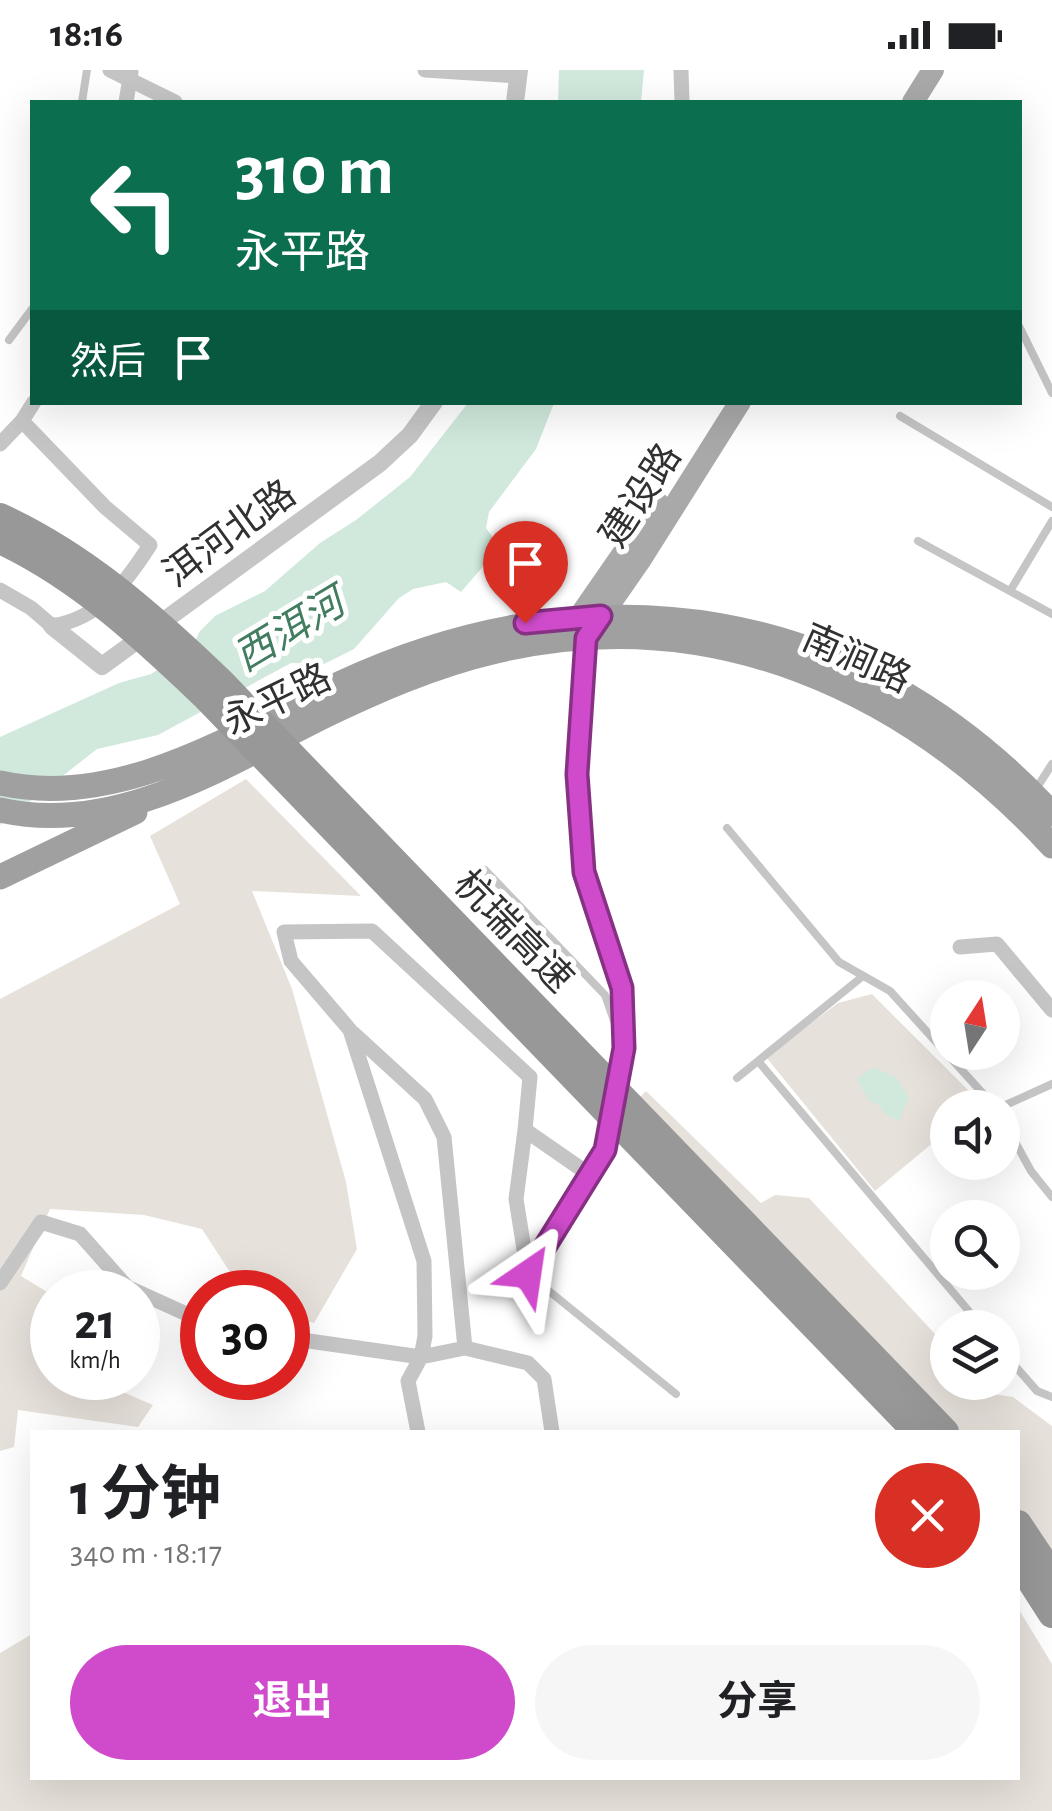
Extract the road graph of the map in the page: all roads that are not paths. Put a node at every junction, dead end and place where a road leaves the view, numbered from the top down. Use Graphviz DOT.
graph roads {
  1 [pos="87,70"];
  2 [pos="110,70"];
  3 [pos="426,70"];
  4 [pos="682,70"];
  5 [pos="933,70"];
  6 [pos="950,70"];
  7 [pos="518,73"];
  8 [pos="130,75"];
  9 [pos="82,100"];
  10 [pos="126,100"];
  11 [pos="171,100"];
  12 [pos="516,100"];
  13 [pos="682,100"];
  14 [pos="913,100"];
  15 [pos="930,100"];
  16 [pos="30,312"];
  17 [pos="1022,333"];
  18 [pos="10,340"];
  19 [pos="1052,393"];
  20 [pos="32,405"];
  21 [pos="432,405"];
  22 [pos="721,405"];
  23 [pos="738,405"];
  24 [pos="900,416"];
  25 [pos="22,422"];
  26 [pos="0,444"];
  27 [pos="1052,507"];
  28 [pos="0,517"];
  29 [pos="1052,521"];
  30 [pos="0,540"];
  31 [pos="918,540"];
  32 [pos="48,553"];
  33 [pos="0,590"];
  34 [pos="1010,592"];
  35 [pos="1052,614"];
  36 [pos="588,622"];
  37 [pos="52,626"];
  38 [pos="271,717"];
  39 [pos="1052,764"];
  40 [pos="0,783"];
  41 [pos="188,784"];
  42 [pos="1033,793"];
  43 [pos="0,810"];
  44 [pos="1052,814"];
  45 [pos="727,828"];
  46 [pos="1052,846"];
  47 [pos="485,870"];
  48 [pos="0,877"];
  49 [pos="960,947"];
  50 [pos="863,976"];
  51 [pos="1052,1010"];
  52 [pos="350,1030"];
  53 [pos="624,1048"];
  54 [pos="758,1061"];
  55 [pos="737,1078"];
  56 [pos="1052,1084"];
  57 [pos="981,1090"];
  58 [pos="1020,1098"];
  59 [pos="620,1109"];
  60 [pos="524,1130"];
  61 [pos="1020,1150"];
  62 [pos="590,1174"];
  63 [pos="1052,1197"];
  64 [pos="528,1274"];
  65 [pos="0,1282"];
  66 [pos="968,1310"];
  67 [pos="180,1311"];
  68 [pos="310,1341"];
  69 [pos="465,1348"];
  70 [pos="422,1357"];
  71 [pos="1020,1372"];
  72 [pos="676,1394"];
  73 [pos="1052,1398"];
  74 [pos="418,1430"];
  75 [pos="552,1430"];
  76 [pos="915,1430"];
  77 [pos="943,1430"];
  78 [pos="1020,1527"];
  79 [pos="1020,1564"];
  80 [pos="1052,1574"];
  81 [pos="1052,1614"];
  1 -- 9 [label="lane"];
  2 -- 8 [label="street"];
  3 -- 7 [label="street"];
  4 -- 13 [label="street"];
  5 -- 14 [label="main road"];
  6 -- 15 [label="main road"];
  7 -- 12 [label="street"];
  8 -- 10 [label="street"];
  8 -- 11 [label="street"];
  16 -- 18 [label="lane"];
  17 -- 19 [label="lane"];
  20 -- 25 [label="street"];
  21 -- 37 [label="street, 洱河北路"];
  22 -- 36 [label="main road, 建设路"];
  23 -- 36 [label="main road, 建设路"];
  24 -- 27 [label="lane"];
  25 -- 26 [label="street"];
  25 -- 37 [label="street"];
  28 -- 32 [label="highway, 杭瑞高速"];
  29 -- 34 [label="lane"];
  30 -- 32 [label="highway, 杭瑞高速"];
  31 -- 34 [label="lane"];
  32 -- 59 [label="highway, 杭瑞高速"];
  33 -- 37 [label="street"];
  34 -- 35 [label="lane"];
  36 -- 38 [label="highway, 永平路"];
  36 -- 41 [label="highway, 永平路"];
  36 -- 42 [label="highway, 南涧路"];
  36 -- 46 [label="highway, 南涧路"];
  36 -- 53 [label="street"];
  38 -- 40 [label="highway, 永平路"];
  38 -- 41 [label="highway"];
  39 -- 42 [label="lane"];
  41 -- 43 [label="highway, 永平路"];
  41 -- 48 [label="highway"];
  42 -- 44 [label="highway, 南涧路"];
  45 -- 50 [label="lane"];
  47 -- 53 [label="lane"];
  49 -- 51 [label="street"];
  50 -- 54 [label="lane"];
  50 -- 57 [label="lane"];
  52 -- 60 [label="street"];
  52 -- 69 [label="street"];
  52 -- 70 [label="street"];
  53 -- 62 [label="street"];
  54 -- 55 [label="lane"];
  54 -- 66 [label="lane"];
  56 -- 58 [label="lane"];
  59 -- 76 [label="highway, 杭瑞高速"];
  59 -- 77 [label="highway, 杭瑞高速"];
  60 -- 62 [label="street"];
  60 -- 64 [label="street"];
  61 -- 63 [label="lane"];
  62 -- 64 [label="street"];
  64 -- 72 [label="lane"];
  65 -- 67 [label="street"];
  68 -- 70 [label="street"];
  69 -- 70 [label="street"];
  69 -- 75 [label="street"];
  70 -- 74 [label="street"];
  71 -- 73 [label="lane"];
  78 -- 80 [label="highway"];
  79 -- 81 [label="highway"];
}
